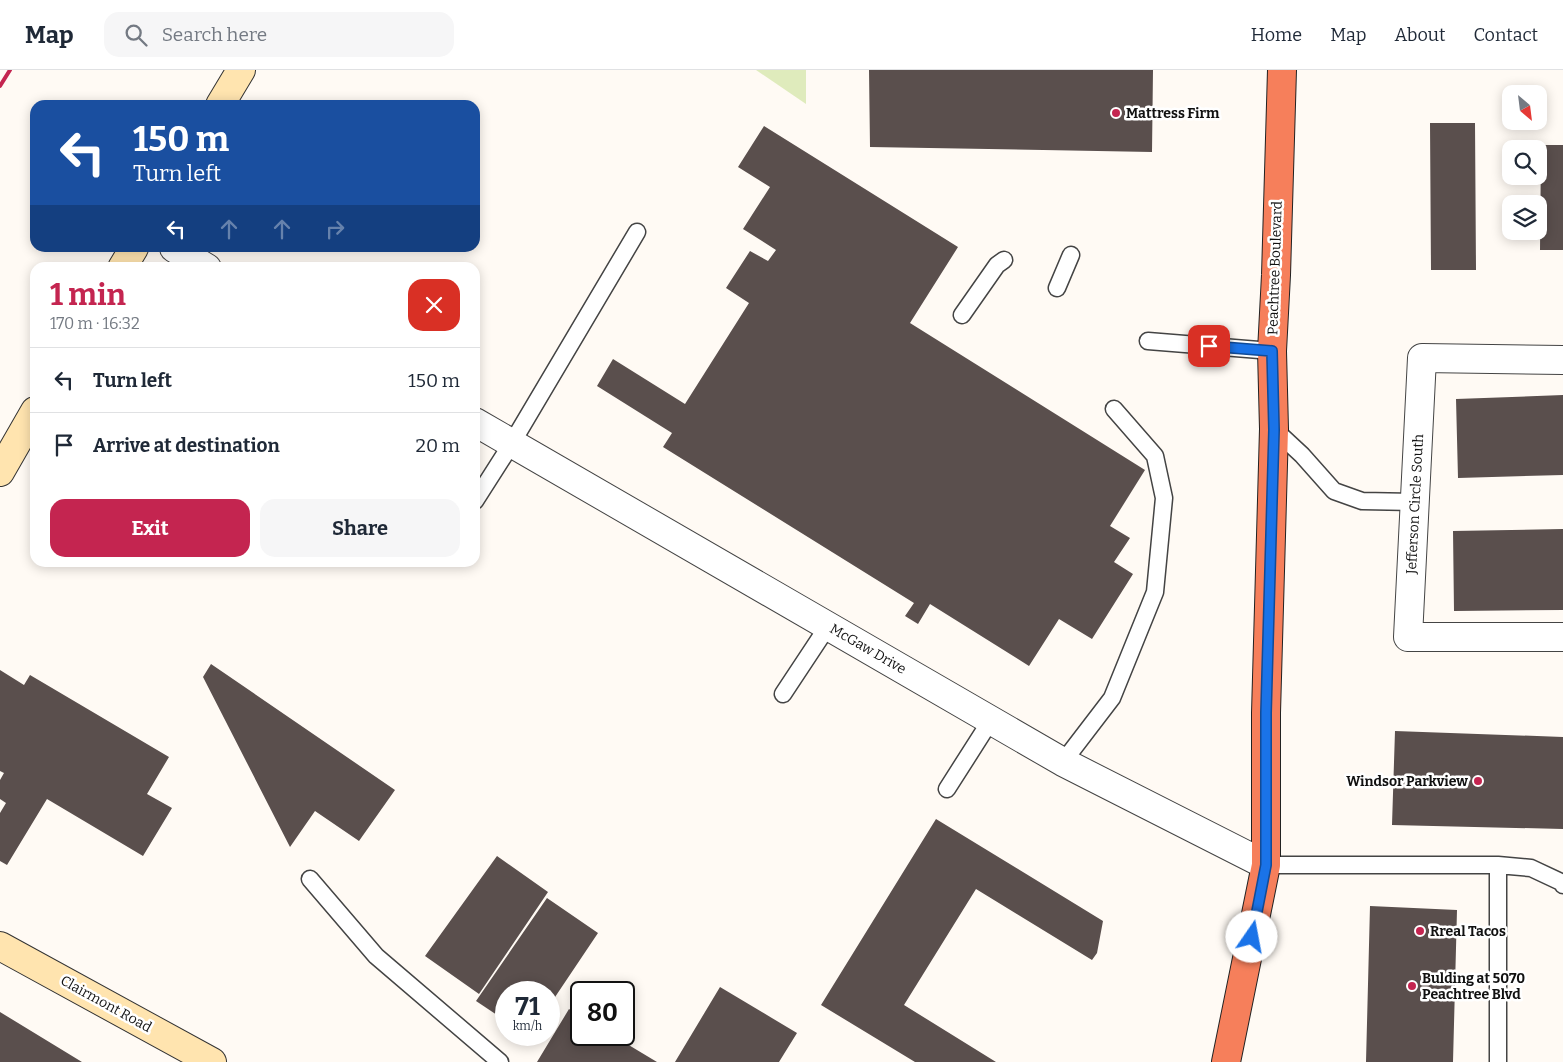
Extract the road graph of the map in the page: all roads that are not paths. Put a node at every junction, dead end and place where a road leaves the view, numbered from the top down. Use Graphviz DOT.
graph roads {
  1 [pos="241,70"];
  2 [pos="1282,70"];
  3 [pos="223,100"];
  4 [pos="637,232"];
  5 [pos="181,252"];
  6 [pos="1071,255"];
  7 [pos="1004,260"];
  8 [pos="198,262"];
  9 [pos="1057,288"];
  10 [pos="962,315"];
  11 [pos="1148,342"];
  12 [pos="1272,351"];
  13 [pos="1563,360"];
  14 [pos="1114,409"];
  15 [pos="30,420"];
  16 [pos="480,425"];
  17 [pos="1274,430"];
  18 [pos="512,443"];
  19 [pos="0,472"];
  20 [pos="480,493"];
  21 [pos="1415,502"];
  22 [pos="828,626"];
  23 [pos="1563,637"];
  24 [pos="783,694"];
  25 [pos="991,720"];
  26 [pos="1063,762"];
  27 [pos="947,789"];
  28 [pos="1266,865"];
  29 [pos="1498,865"];
  30 [pos="310,879"];
  31 [pos="1563,885"];
  32 [pos="0,946"];
  33 [pos="212,1062"];
  34 [pos="500,1062"];
  35 [pos="1226,1062"];
  36 [pos="1498,1062"];
  1 -- 3 [label="main road"];
  2 -- 12 [label="highway, Peachtree Boulevard"];
  4 -- 18 [label="lane"];
  5 -- 8 [label="street"];
  6 -- 9 [label="lane"];
  7 -- 10 [label="lane"];
  11 -- 12 [label="lane"];
  12 -- 17 [label="highway, Peachtree Boulevard"];
  13 -- 21 [label="street, Jefferson Circle South"];
  14 -- 26 [label="lane"];
  15 -- 19 [label="main road"];
  16 -- 18 [label="street, McGaw Drive"];
  17 -- 21 [label="lane"];
  17 -- 28 [label="highway, Peachtree Boulevard"];
  18 -- 20 [label="lane"];
  18 -- 22 [label="street, McGaw Drive"];
  21 -- 23 [label="street, Jefferson Circle South"];
  22 -- 24 [label="lane"];
  22 -- 25 [label="street, McGaw Drive"];
  25 -- 26 [label="street, McGaw Drive"];
  25 -- 27 [label="lane"];
  26 -- 28 [label="street, McGaw Drive"];
  28 -- 29 [label="lane"];
  28 -- 35 [label="highway, Peachtree Boulevard"];
  29 -- 31 [label="lane"];
  29 -- 36 [label="lane"];
  30 -- 34 [label="lane"];
  32 -- 33 [label="main road, Clairmont Road"];
}
